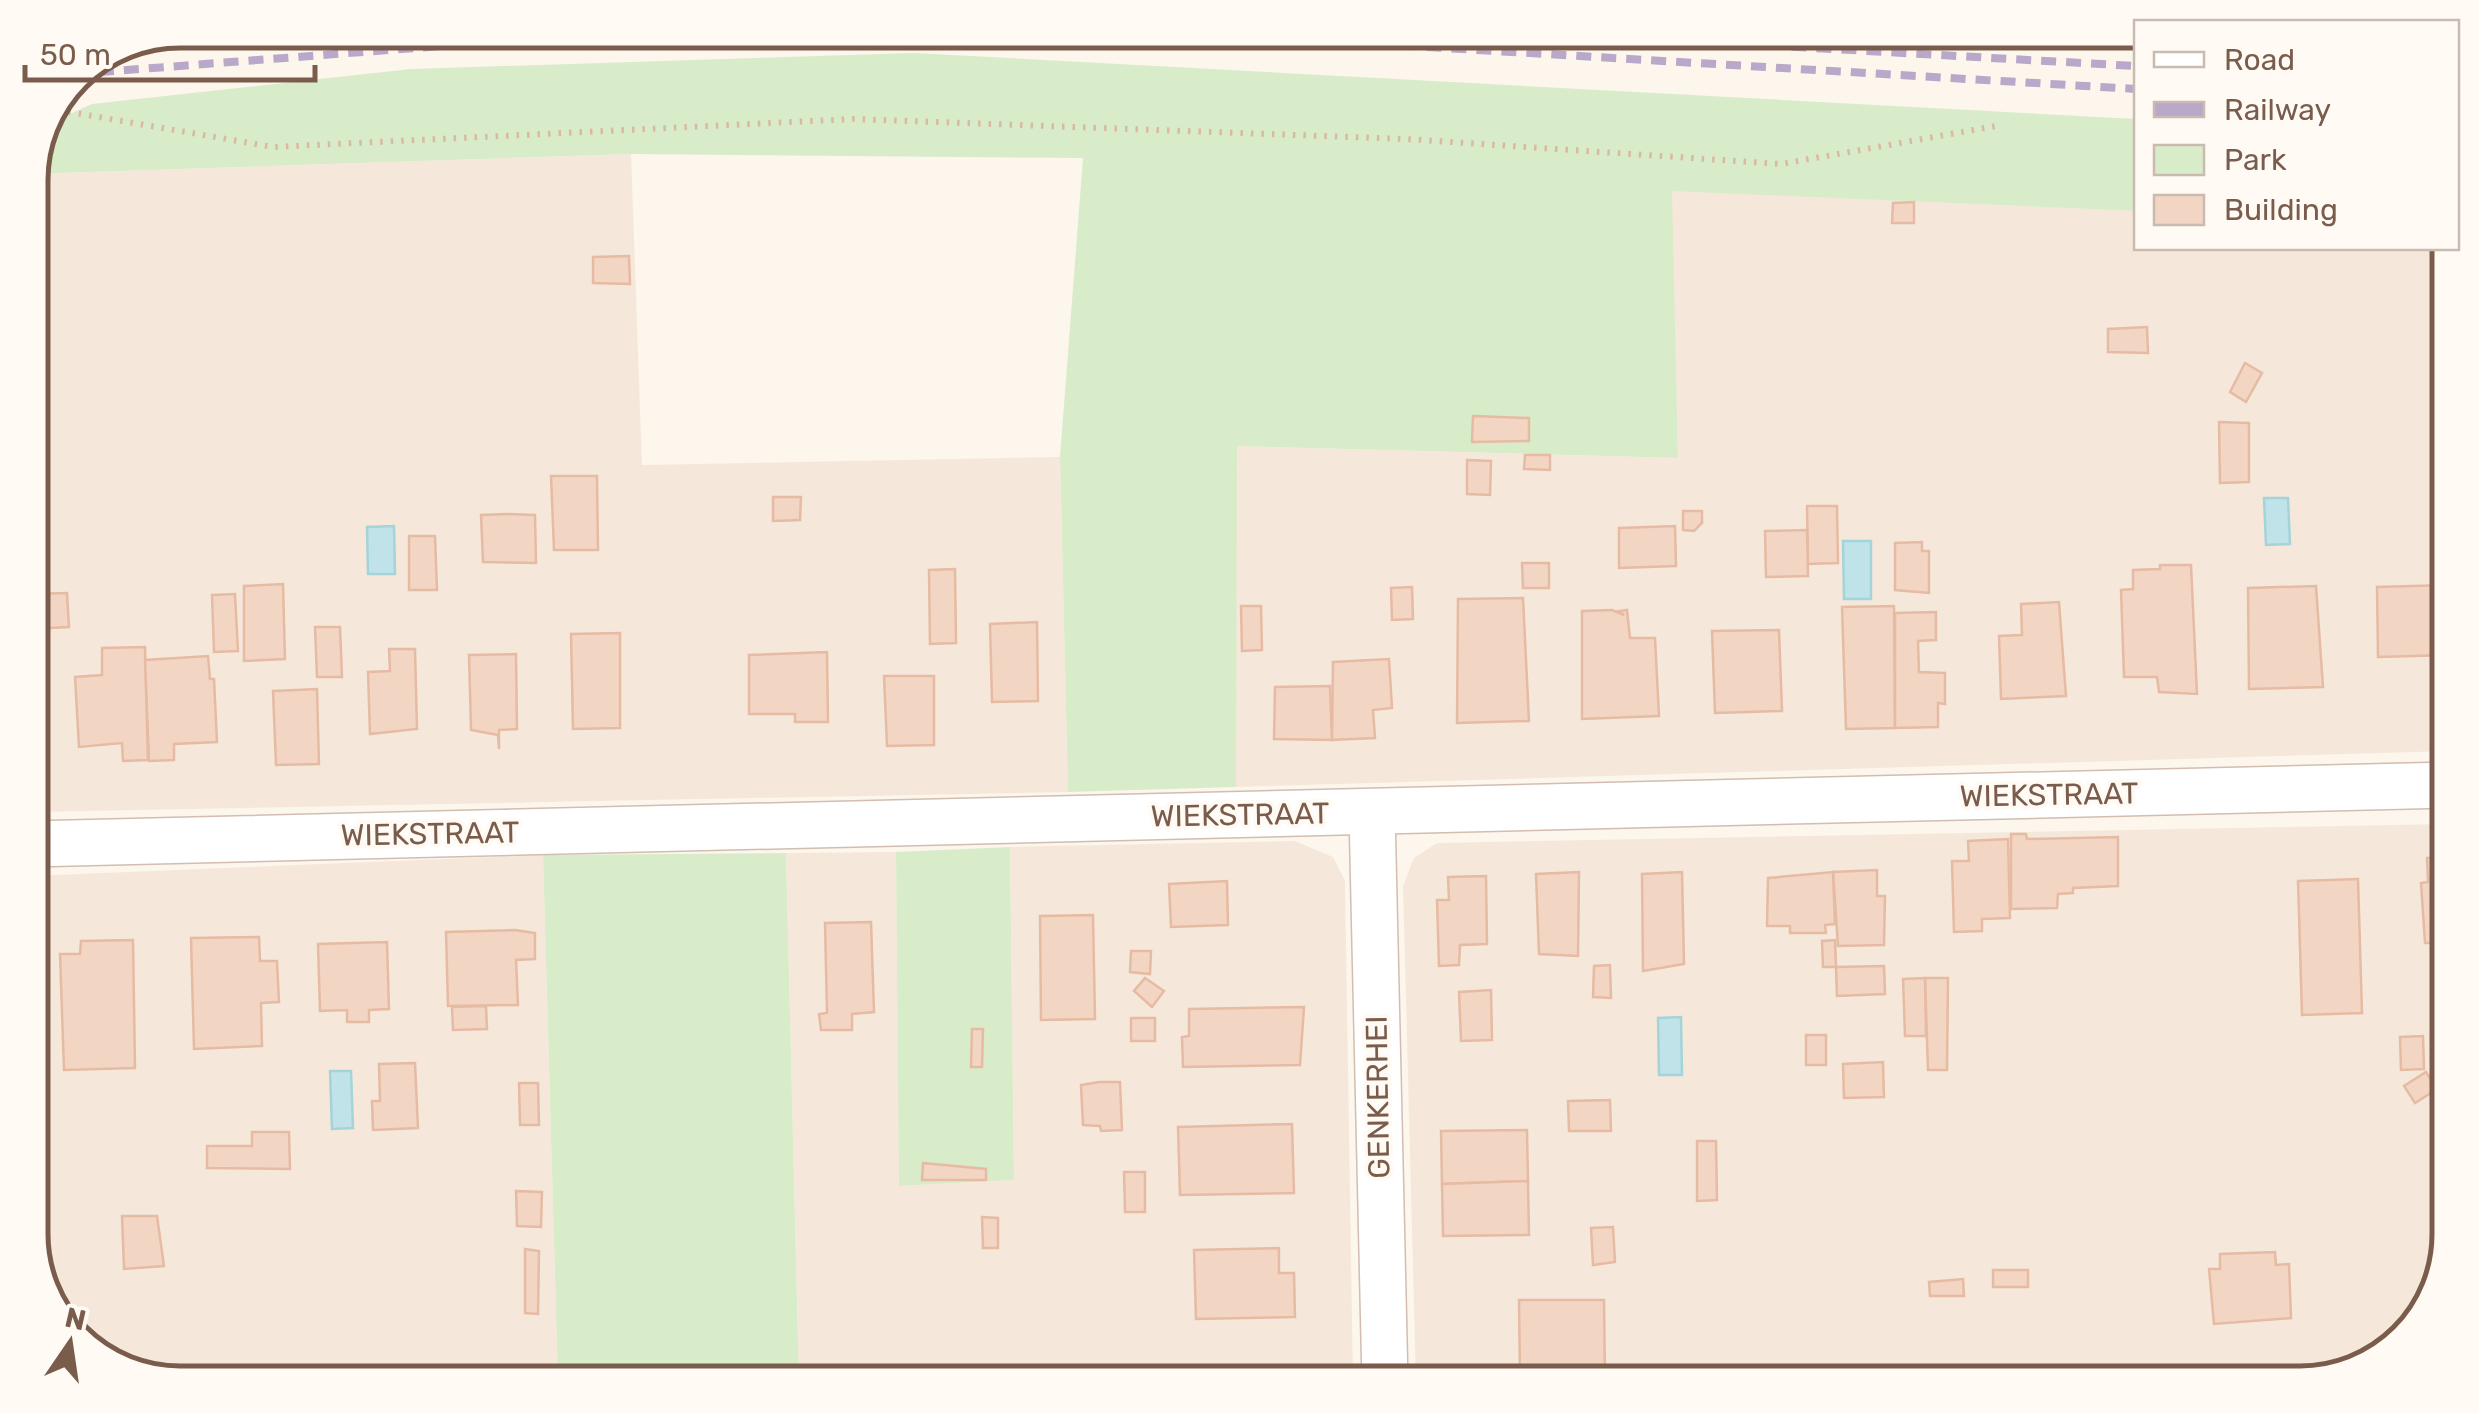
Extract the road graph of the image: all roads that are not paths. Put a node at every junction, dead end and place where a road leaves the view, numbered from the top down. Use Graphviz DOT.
graph roads {
  1 [pos="2432,785"];
  2 [pos="1372,812"];
  3 [pos="48,844"];
  4 [pos="1385,1366"];
  1 -- 2 [label="street, WIEKSTRAAT"];
  2 -- 3 [label="street, WIEKSTRAAT"];
  2 -- 4 [label="street, GENKERHEI"];
}
